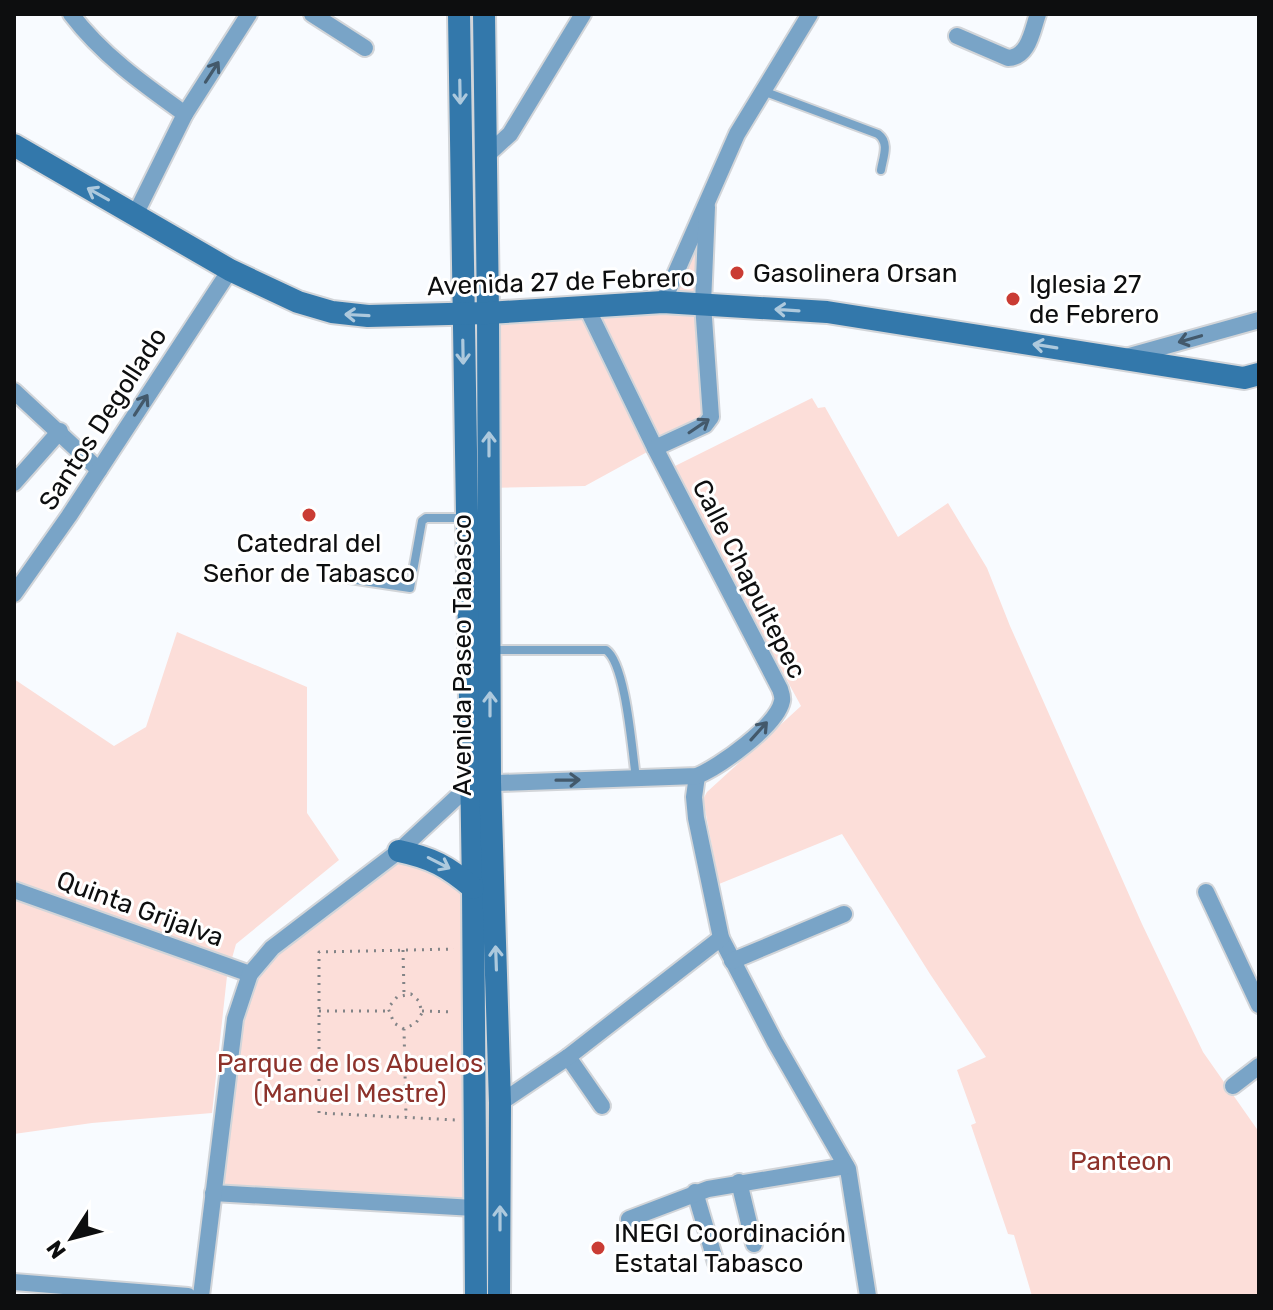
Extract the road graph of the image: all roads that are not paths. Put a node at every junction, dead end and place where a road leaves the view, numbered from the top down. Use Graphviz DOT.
graph roads {
  1 [pos="71,14"];
  2 [pos="249,14"];
  3 [pos="312,14"];
  4 [pos="459,14"];
  5 [pos="484,14"];
  6 [pos="583,14"];
  7 [pos="809,14"];
  8 [pos="1038,14"];
  9 [pos="957,36"];
  10 [pos="365,48"];
  11 [pos="762,90"];
  12 [pos="185,114"];
  13 [pos="14,145"];
  14 [pos="485,157"];
  15 [pos="881,170"];
  16 [pos="707,207"];
  17 [pos="135,215"];
  18 [pos="230,270"];
  19 [pos="663,302"];
  20 [pos="703,304"];
  21 [pos="586,306"];
  22 [pos="488,313"];
  23 [pos="462,314"];
  24 [pos="1259,320"];
  25 [pos="1122,358"];
  26 [pos="1254,381"];
  27 [pos="14,391"];
  28 [pos="60,431"];
  29 [pos="655,448"];
  30 [pos="99,470"];
  31 [pos="14,483"];
  32 [pos="466,518"];
  33 [pos="343,578"];
  34 [pos="14,594"];
  35 [pos="490,650"];
  36 [pos="697,776"];
  37 [pos="636,778"];
  38 [pos="480,783"];
  39 [pos="399,851"];
  40 [pos="473,888"];
  41 [pos="14,890"];
  42 [pos="1206,892"];
  43 [pos="844,914"];
  44 [pos="721,938"];
  45 [pos="732,961"];
  46 [pos="250,974"];
  47 [pos="1259,1005"];
  48 [pos="568,1057"];
  49 [pos="1259,1066"];
  50 [pos="1233,1086"];
  51 [pos="500,1103"];
  52 [pos="602,1106"];
  53 [pos="846,1166"];
  54 [pos="739,1182"];
  55 [pos="695,1192"];
  56 [pos="213,1193"];
  57 [pos="474,1208"];
  58 [pos="629,1219"];
  59 [pos="754,1244"];
  60 [pos="716,1263"];
  61 [pos="14,1282"];
  62 [pos="188,1296"];
  63 [pos="201,1296"];
  64 [pos="476,1296"];
  65 [pos="499,1296"];
  66 [pos="868,1296"];
  1 -- 12 [label="street"];
  12 -- 2 [label="street, one-way"];
  3 -- 10 [label="street"];
  4 -- 23 [label="main road, Avenida Paseo Tabasco, one-way"];
  5 -- 14 [label="main road, Avenida Paseo Tabasco"];
  6 -- 14 [label="street"];
  7 -- 11 [label="street"];
  8 -- 9 [label="street"];
  11 -- 15 [label="lane"];
  11 -- 16 [label="street"];
  12 -- 17 [label="street"];
  17 -- 13 [label="main road, Avenida 27 de Febrero, one-way"];
  14 -- 22 [label="main road, Avenida Paseo Tabasco"];
  16 -- 19 [label="street"];
  16 -- 20 [label="street"];
  17 -- 18 [label="main road, Avenida 27 de Febrero"];
  23 -- 18 [label="main road, Avenida 27 de Febrero, one-way"];
  30 -- 18 [label="street, Santos Degollado, one-way"];
  19 -- 20 [label="main road, Avenida 27 de Febrero"];
  19 -- 21 [label="main road, Avenida 27 de Febrero"];
  25 -- 20 [label="main road, Avenida 27 de Febrero, one-way"];
  29 -- 20 [label="street, one-way"];
  21 -- 22 [label="main road, Avenida 27 de Febrero"];
  21 -- 29 [label="street, Calle Chapultepec"];
  22 -- 23 [label="main road, Avenida 27 de Febrero"];
  35 -- 22 [label="main road, Avenida Paseo Tabasco, one-way"];
  23 -- 32 [label="main road, Avenida Paseo Tabasco, one-way"];
  24 -- 25 [label="street, one-way"];
  25 -- 26 [label="main road, Avenida 27 de Febrero"];
  27 -- 28 [label="street"];
  28 -- 30 [label="street"];
  28 -- 31 [label="street"];
  36 -- 29 [label="street, Calle Chapultepec, one-way"];
  30 -- 34 [label="street, Santos Degollado"];
  32 -- 33 [label="lane"];
  32 -- 38 [label="main road, Avenida Paseo Tabasco"];
  35 -- 37 [label="lane"];
  38 -- 35 [label="main road, Avenida Paseo Tabasco, one-way"];
  36 -- 37 [label="street, Calle Chapultepec"];
  36 -- 44 [label="street"];
  38 -- 37 [label="street, Calle Chapultepec, one-way"];
  38 -- 39 [label="street"];
  38 -- 40 [label="main road, Avenida Paseo Tabasco"];
  51 -- 38 [label="main road, Avenida Paseo Tabasco, one-way"];
  39 -- 40 [label="main road, one-way"];
  39 -- 46 [label="street"];
  40 -- 57 [label="main road, Avenida Paseo Tabasco"];
  41 -- 46 [label="street, Quinta Grijalva"];
  42 -- 47 [label="street"];
  43 -- 45 [label="street"];
  44 -- 45 [label="street"];
  44 -- 48 [label="street"];
  45 -- 53 [label="street"];
  46 -- 56 [label="street"];
  48 -- 51 [label="street"];
  48 -- 52 [label="street"];
  49 -- 50 [label="street"];
  65 -- 51 [label="main road, Avenida Paseo Tabasco, one-way"];
  53 -- 54 [label="street"];
  53 -- 66 [label="street"];
  54 -- 55 [label="street"];
  54 -- 59 [label="street"];
  55 -- 58 [label="street"];
  55 -- 60 [label="street"];
  56 -- 57 [label="street"];
  56 -- 63 [label="street"];
  57 -- 64 [label="main road, Avenida Paseo Tabasco"];
  61 -- 62 [label="street"];
}
